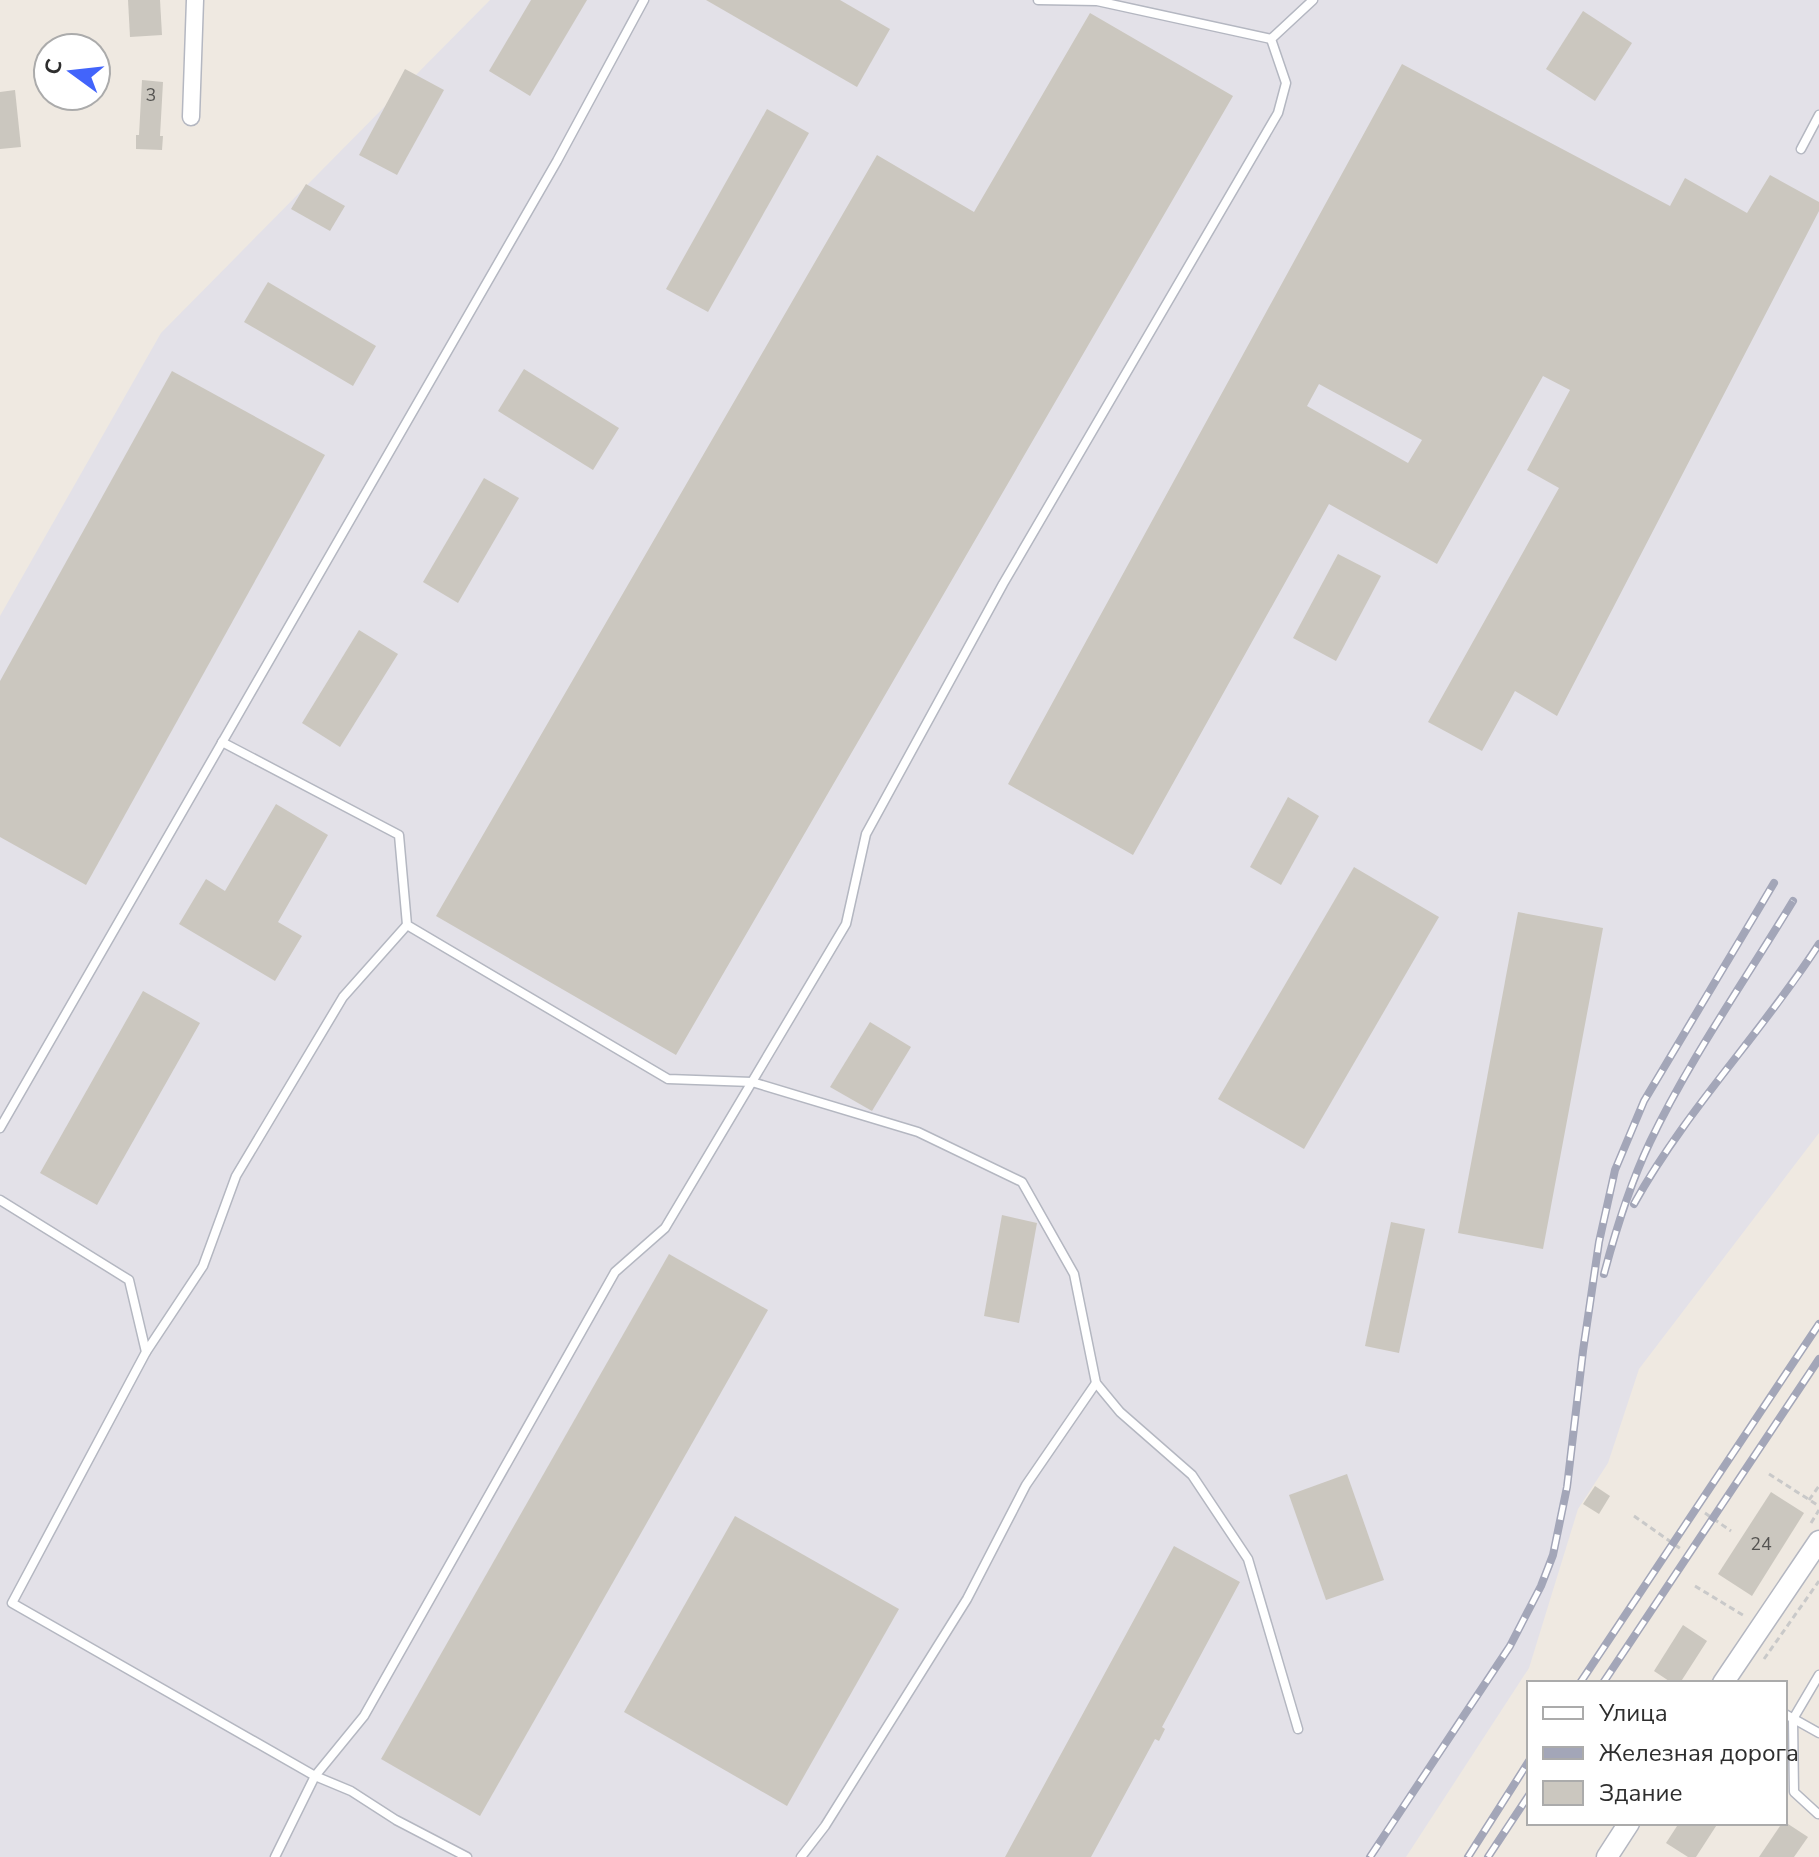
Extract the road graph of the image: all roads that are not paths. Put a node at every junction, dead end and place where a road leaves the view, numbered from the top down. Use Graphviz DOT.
graph roads {
  1 [pos="195,0"];
  2 [pos="644,0"];
  3 [pos="1038,0"];
  4 [pos="1313,0"];
  5 [pos="1271,39"];
  6 [pos="1819,115"];
  7 [pos="191,117"];
  8 [pos="1801,149"];
  9 [pos="222,742"];
  10 [pos="407,925"];
  11 [pos="752,1082"];
  12 [pos="0,1128"];
  13 [pos="0,1200"];
  14 [pos="146,1352"];
  15 [pos="1096,1383"];
  16 [pos="1819,1541"];
  17 [pos="1819,1675"];
  18 [pos="1728,1681"];
  19 [pos="1789,1716"];
  20 [pos="1298,1729"];
  21 [pos="1819,1733"];
  22 [pos="315,1776"];
  23 [pos="1818,1814"];
  24 [pos="1628,1825"];
  25 [pos="275,1857"];
  26 [pos="467,1857"];
  27 [pos="801,1857"];
  28 [pos="1607,1857"];
  1 -- 7 [label="street"];
  2 -- 9 [label="lane"];
  3 -- 5 [label="lane"];
  4 -- 5 [label="lane"];
  5 -- 11 [label="lane"];
  6 -- 8 [label="lane"];
  9 -- 10 [label="lane"];
  9 -- 12 [label="lane"];
  10 -- 11 [label="lane"];
  10 -- 14 [label="lane"];
  11 -- 15 [label="lane"];
  11 -- 22 [label="lane"];
  13 -- 14 [label="lane"];
  14 -- 22 [label="lane"];
  15 -- 20 [label="lane"];
  15 -- 27 [label="lane"];
  16 -- 18 [label="street"];
  17 -- 19 [label="lane"];
  19 -- 21 [label="lane"];
  19 -- 23 [label="lane"];
  22 -- 25 [label="lane"];
  22 -- 26 [label="lane"];
  24 -- 28 [label="street"];
}
